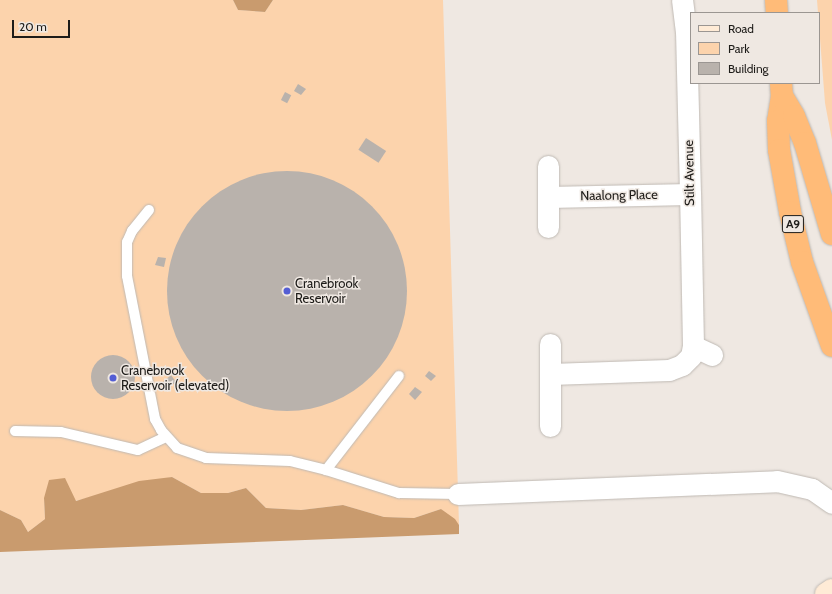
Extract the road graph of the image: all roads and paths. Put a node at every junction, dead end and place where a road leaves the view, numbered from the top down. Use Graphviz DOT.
graph roads {
  1 [pos="682,0"];
  2 [pos="776,0"];
  3 [pos="777,12"];
  4 [pos="781,90"];
  5 [pos="548,166"];
  6 [pos="690,194"];
  7 [pos="548,197"];
  8 [pos="149,210"];
  9 [pos="548,227"];
  10 [pos="832,234"];
  11 [pos="550,344"];
  12 [pos="693,346"];
  13 [pos="832,346"];
  14 [pos="712,355"];
  15 [pos="550,374"];
  16 [pos="398,376"];
  17 [pos="550,426"];
  18 [pos="15,431"];
  19 [pos="166,437"];
  20 [pos="326,470"];
  21 [pos="458,494"];
  22 [pos="832,503"];
  23 [pos="832,590"];
  24 [pos="826,594"];
  1 -- 6 [label="street, Stilt Avenue"];
  2 -- 3 [label="highway"];
  4 -- 10 [label="highway, A9"];
  4 -- 13 [label="highway, A9"];
  5 -- 7 [label="street"];
  6 -- 7 [label="street, Naalong Place"];
  6 -- 12 [label="street, Stilt Avenue"];
  7 -- 9 [label="street"];
  8 -- 19 [label="lane"];
  11 -- 15 [label="street"];
  12 -- 14 [label="street"];
  12 -- 15 [label="street, Stilt Avenue"];
  15 -- 17 [label="street"];
  16 -- 20 [label="lane"];
  18 -- 19 [label="lane"];
  19 -- 20 [label="lane"];
  20 -- 21 [label="lane"];
  21 -- 22 [label="street"];
  23 -- 24 [label="street"];
}
